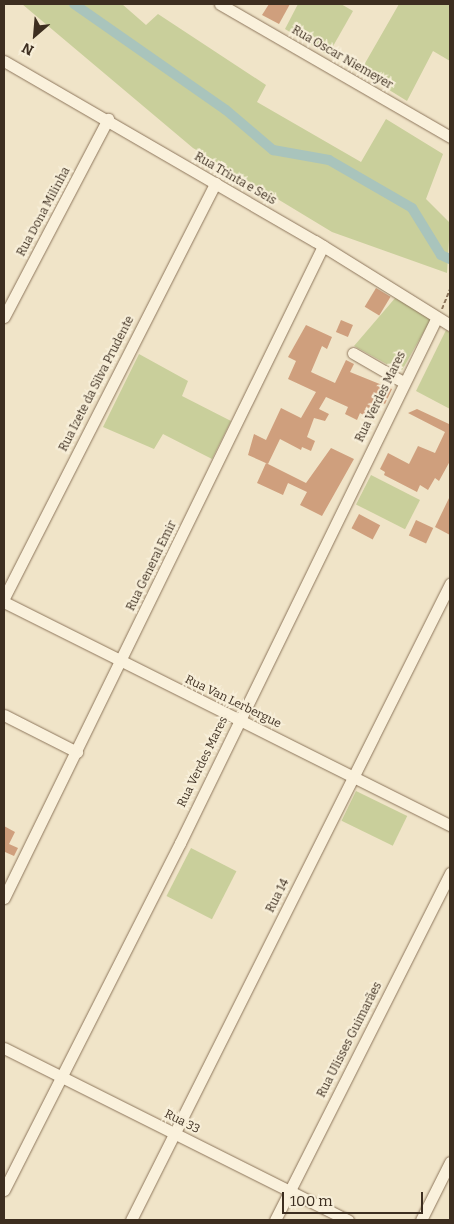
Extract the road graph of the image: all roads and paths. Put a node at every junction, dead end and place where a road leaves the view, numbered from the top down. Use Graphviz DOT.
graph roads {
  1 [pos="220,4"];
  2 [pos="4,60"];
  3 [pos="108,119"];
  4 [pos="450,137"];
  5 [pos="215,183"];
  6 [pos="323,246"];
  7 [pos="450,289"];
  8 [pos="450,300"];
  9 [pos="4,317"];
  10 [pos="437,317"];
  11 [pos="450,325"];
  12 [pos="353,353"];
  13 [pos="403,382"];
  14 [pos="450,584"];
  15 [pos="4,598"];
  16 [pos="4,602"];
  17 [pos="121,662"];
  18 [pos="4,715"];
  19 [pos="238,721"];
  20 [pos="77,752"];
  21 [pos="354,777"];
  22 [pos="450,825"];
  23 [pos="450,872"];
  24 [pos="4,898"];
  25 [pos="4,1048"];
  26 [pos="60,1076"];
  27 [pos="173,1133"];
  28 [pos="450,1162"];
  29 [pos="4,1190"];
  30 [pos="289,1191"];
  31 [pos="131,1220"];
  32 [pos="275,1220"];
  33 [pos="348,1220"];
  34 [pos="421,1220"];
  1 -- 4 [label="street, Rua Oscar Niemeyer"];
  2 -- 3 [label="street, Rua Trinta e Seis"];
  3 -- 5 [label="street, Rua Trinta e Seis"];
  3 -- 9 [label="street, Rua Dona Milinha"];
  5 -- 6 [label="street, Rua Trinta e Seis"];
  5 -- 15 [label="street, Rua Izete da Silva Prudente"];
  6 -- 10 [label="street, Rua Trinta e Seis"];
  6 -- 17 [label="street, Rua General Emir"];
  7 -- 8 [label="path"];
  10 -- 11 [label="street, Rua Trinta e Seis"];
  10 -- 13 [label="street, Rua Verdes Mares"];
  12 -- 13 [label="street"];
  13 -- 19 [label="street, Rua Verdes Mares"];
  14 -- 21 [label="street, Rua 14"];
  16 -- 17 [label="street, Rua Van Lerbergue"];
  17 -- 19 [label="street, Rua Van Lerbergue"];
  17 -- 20 [label="street, Rua General Emir"];
  18 -- 20 [label="street"];
  19 -- 21 [label="street, Rua Van Lerbergue"];
  19 -- 26 [label="street, Rua Verdes Mares"];
  20 -- 24 [label="street, Rua General Emir"];
  21 -- 22 [label="street, Rua Van Lerbergue"];
  21 -- 27 [label="street, Rua 14"];
  23 -- 30 [label="street, Rua Ulisses Guimarães"];
  25 -- 26 [label="street, Rua 33"];
  26 -- 27 [label="street, Rua 33"];
  26 -- 29 [label="street, Rua Verdes Mares"];
  27 -- 30 [label="street, Rua 33"];
  27 -- 31 [label="street, Rua 14"];
  28 -- 34 [label="street"];
  30 -- 32 [label="street, Rua Ulisses Guimarães"];
  30 -- 33 [label="street, Rua 33"];
}
